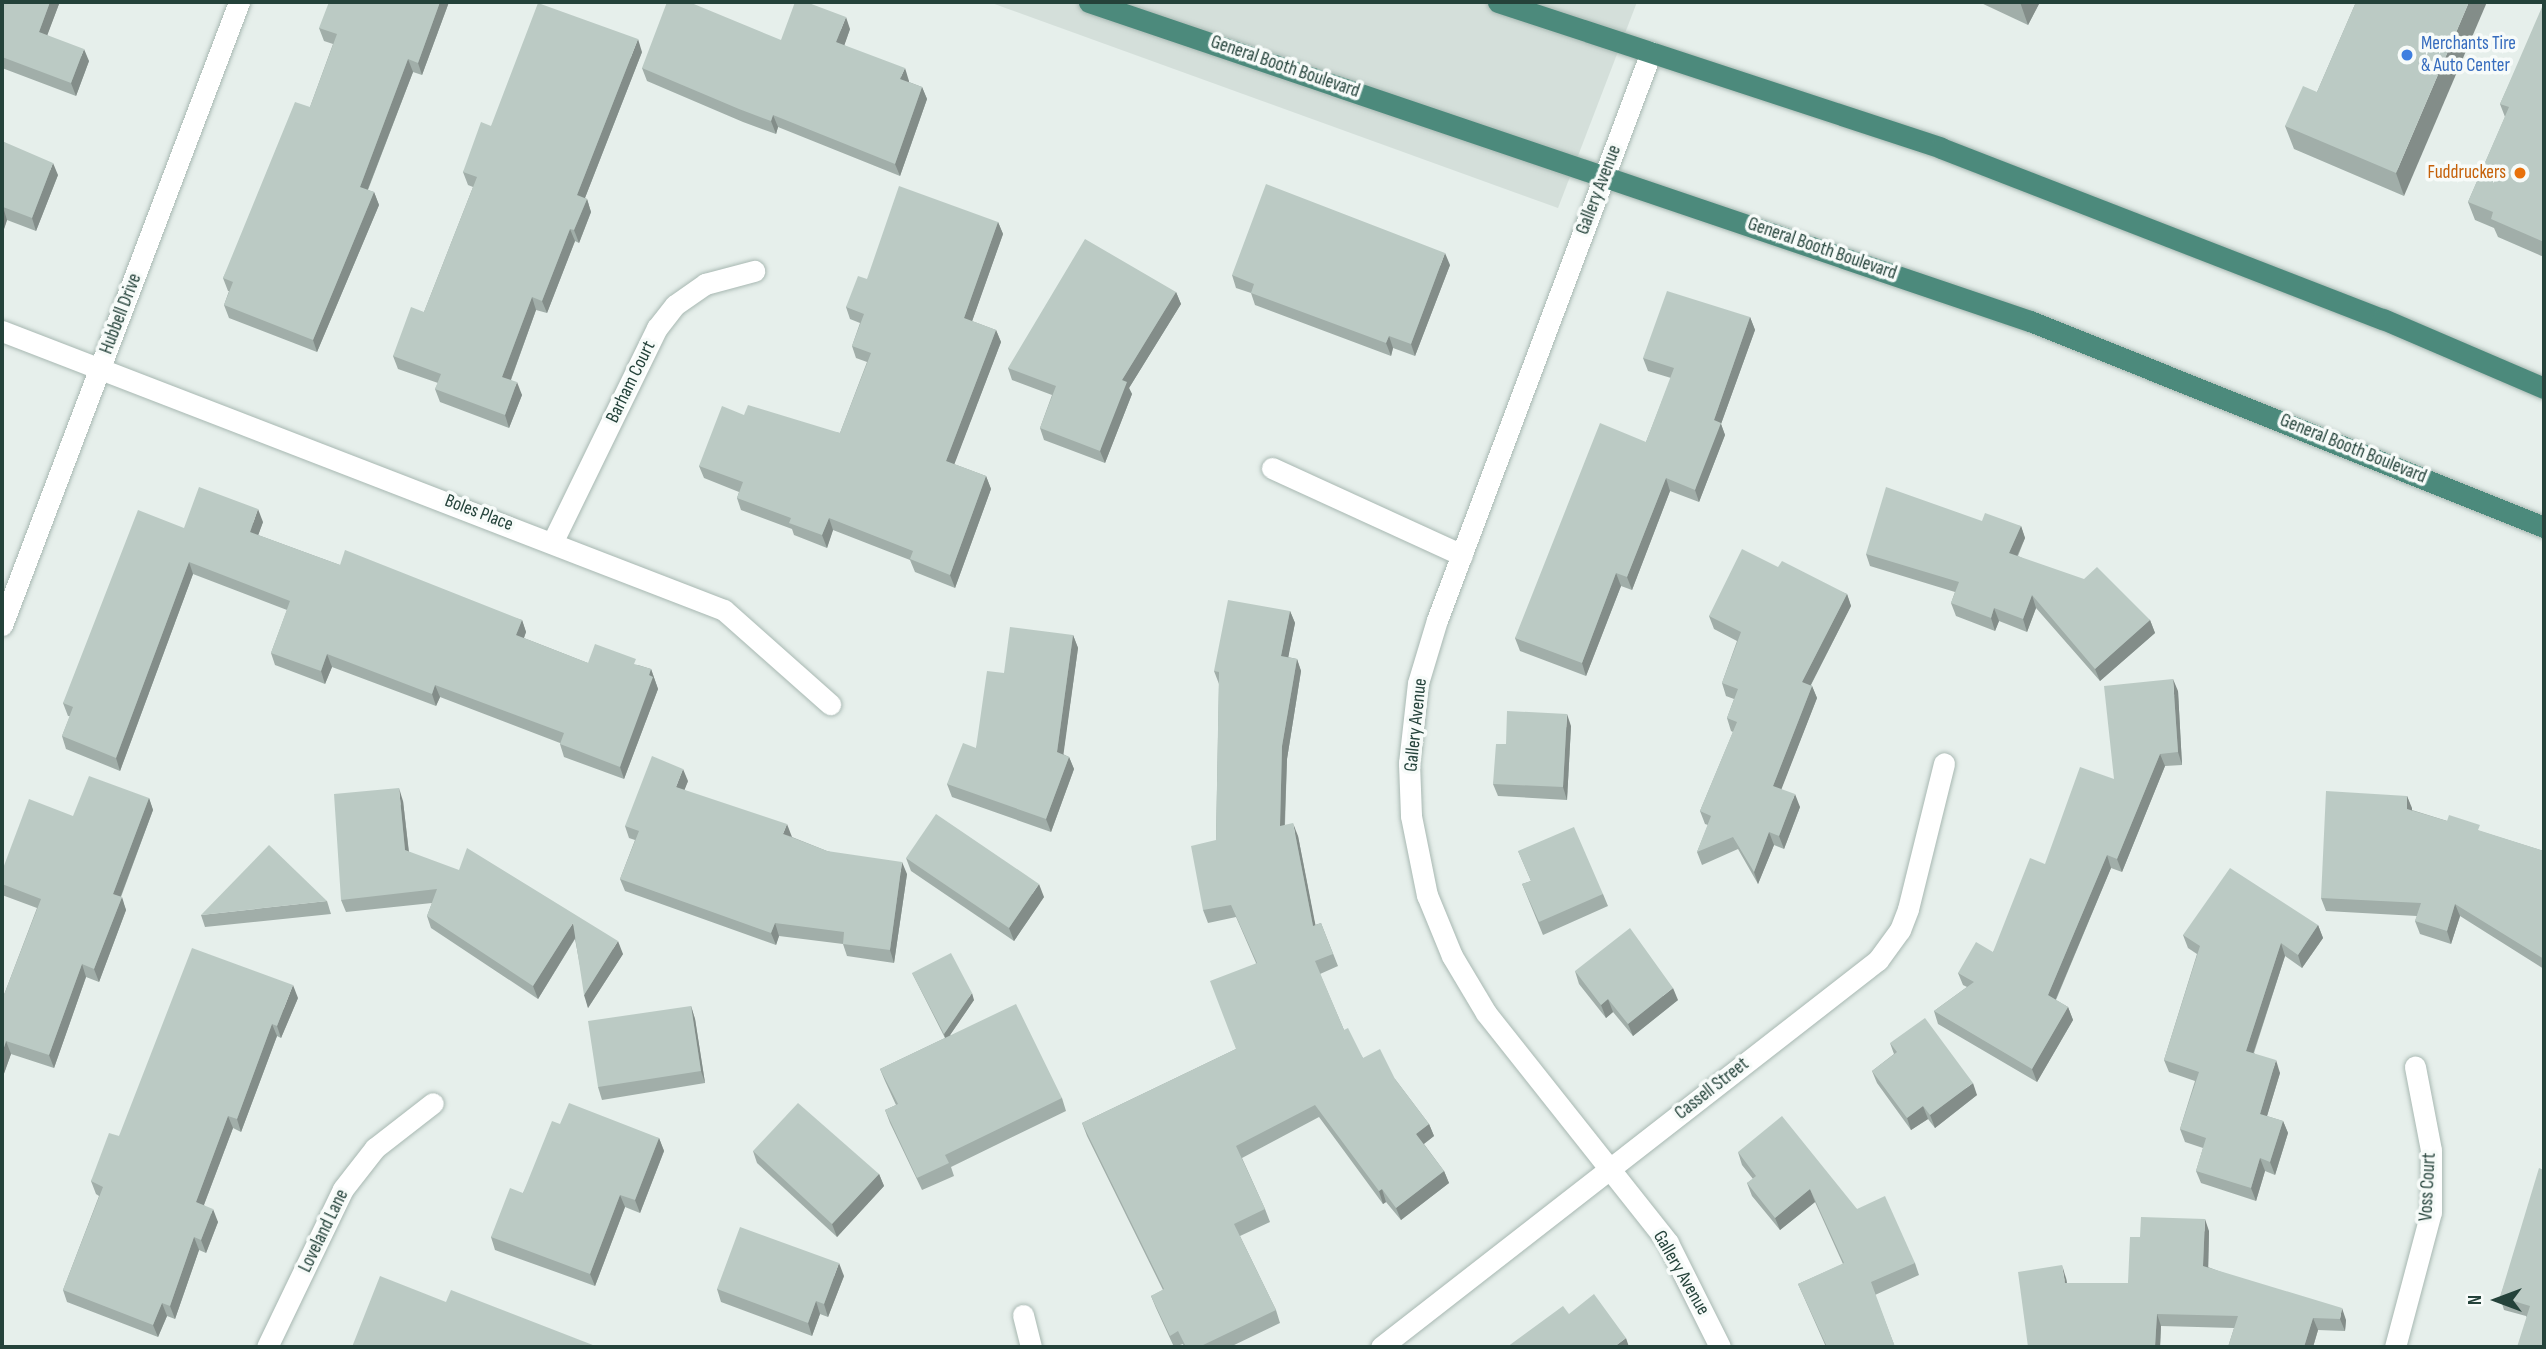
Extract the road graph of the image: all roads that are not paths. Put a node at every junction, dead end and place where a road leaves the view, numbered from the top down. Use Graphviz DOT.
graph roads {
  1 [pos="239,2"];
  2 [pos="1089,2"];
  3 [pos="1499,2"];
  4 [pos="1651,52"];
  5 [pos="1605,174"];
  6 [pos="754,271"];
  7 [pos="2,331"];
  8 [pos="101,369"];
  9 [pos="2544,388"];
  10 [pos="1272,468"];
  11 [pos="2544,527"];
  12 [pos="553,541"];
  13 [pos="1462,555"];
  14 [pos="2,625"];
  15 [pos="830,704"];
  16 [pos="1944,763"];
  17 [pos="2415,1067"];
  18 [pos="433,1103"];
  19 [pos="1609,1168"];
  20 [pos="1023,1315"];
  21 [pos="267,1347"];
  22 [pos="1031,1347"];
  23 [pos="1381,1347"];
  24 [pos="1720,1347"];
  25 [pos="2395,1347"];
  1 -- 8 [label="street, Hubbell Drive"];
  2 -- 5 [label="highway, General Booth Boulevard"];
  3 -- 4 [label="highway"];
  4 -- 5 [label="street, Gallery Avenue"];
  4 -- 9 [label="highway"];
  5 -- 11 [label="highway, General Booth Boulevard"];
  5 -- 13 [label="street, Gallery Avenue"];
  6 -- 12 [label="street, Barham Court"];
  7 -- 8 [label="street, Boles Place"];
  8 -- 12 [label="street, Boles Place"];
  8 -- 14 [label="street, Hubbell Drive"];
  10 -- 13 [label="street"];
  12 -- 15 [label="street, Boles Place"];
  13 -- 19 [label="street, Gallery Avenue"];
  16 -- 19 [label="street, Cassell Street"];
  17 -- 25 [label="street, Voss Court"];
  18 -- 21 [label="street, Loveland Lane"];
  19 -- 23 [label="street, Cassell Street"];
  19 -- 24 [label="street, Gallery Avenue"];
  20 -- 22 [label="street"];
}
